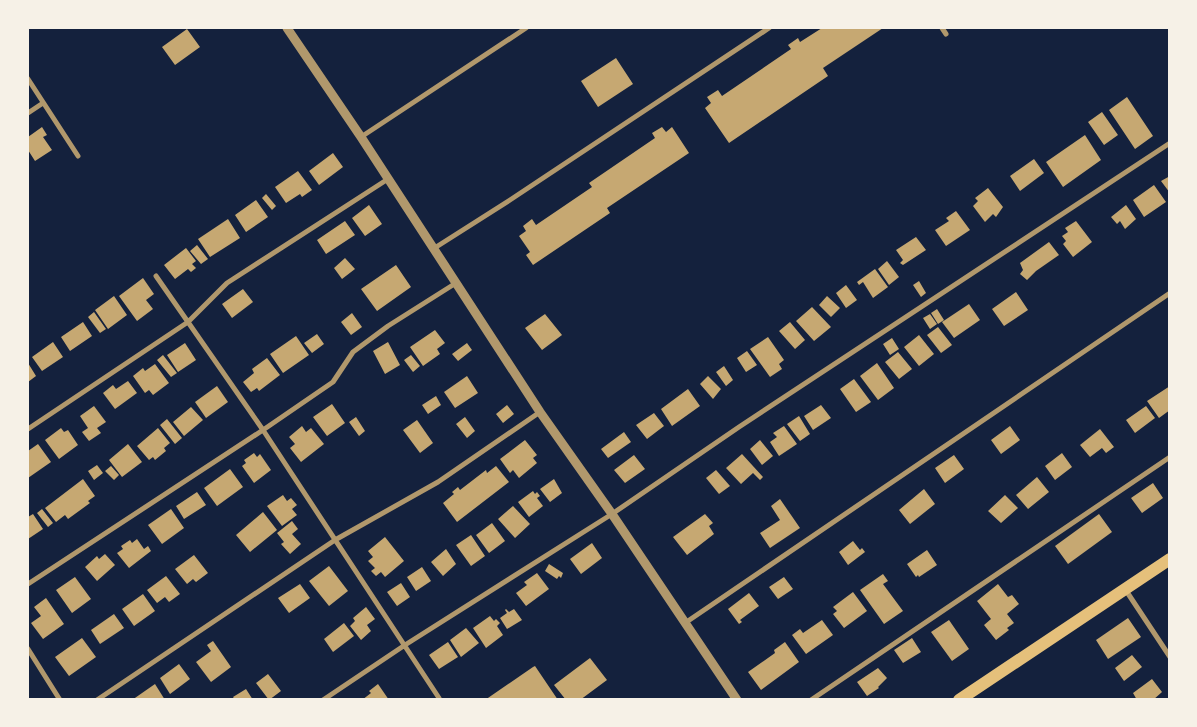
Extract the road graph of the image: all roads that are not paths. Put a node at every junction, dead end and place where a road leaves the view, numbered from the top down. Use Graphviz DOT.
graph roads {
  1 [pos="287,28"];
  2 [pos="526,28"];
  3 [pos="769,28"];
  4 [pos="942,28"];
  5 [pos="946,34"];
  6 [pos="28,79"];
  7 [pos="43,103"];
  8 [pos="28,112"];
  9 [pos="361,137"];
  10 [pos="1170,143"];
  11 [pos="78,156"];
  12 [pos="388,179"];
  13 [pos="433,249"];
  14 [pos="156,276"];
  15 [pos="456,283"];
  16 [pos="1170,293"];
  17 [pos="188,322"];
  18 [pos="540,412"];
  19 [pos="28,429"];
  20 [pos="263,430"];
  21 [pos="1170,457"];
  22 [pos="612,514"];
  23 [pos="335,540"];
  24 [pos="1170,559"];
  25 [pos="28,584"];
  26 [pos="1125,589"];
  27 [pos="685,623"];
  28 [pos="405,645"];
  29 [pos="28,649"];
  30 [pos="1170,658"];
  31 [pos="439,698"];
  32 [pos="60,700"];
  33 [pos="97,700"];
  34 [pos="323,700"];
  35 [pos="736,700"];
  36 [pos="811,700"];
  37 [pos="959,700"];
  1 -- 9 [label="street"];
  2 -- 9 [label="street"];
  3 -- 13 [label="street"];
  4 -- 5 [label="street"];
  6 -- 7 [label="street"];
  7 -- 8 [label="street"];
  7 -- 11 [label="street"];
  9 -- 12 [label="street"];
  10 -- 22 [label="street"];
  12 -- 13 [label="street"];
  12 -- 17 [label="street"];
  13 -- 15 [label="street"];
  14 -- 17 [label="street"];
  15 -- 18 [label="street"];
  15 -- 20 [label="street"];
  16 -- 27 [label="street"];
  17 -- 19 [label="street"];
  17 -- 20 [label="street"];
  18 -- 22 [label="street"];
  18 -- 23 [label="street"];
  20 -- 23 [label="street"];
  20 -- 25 [label="street"];
  21 -- 36 [label="street"];
  22 -- 27 [label="street"];
  22 -- 28 [label="street"];
  23 -- 28 [label="street"];
  23 -- 33 [label="street"];
  24 -- 26 [label="main road"];
  26 -- 30 [label="street"];
  26 -- 37 [label="main road"];
  27 -- 35 [label="street"];
  28 -- 31 [label="street"];
  28 -- 34 [label="street"];
  29 -- 32 [label="street"];
}
